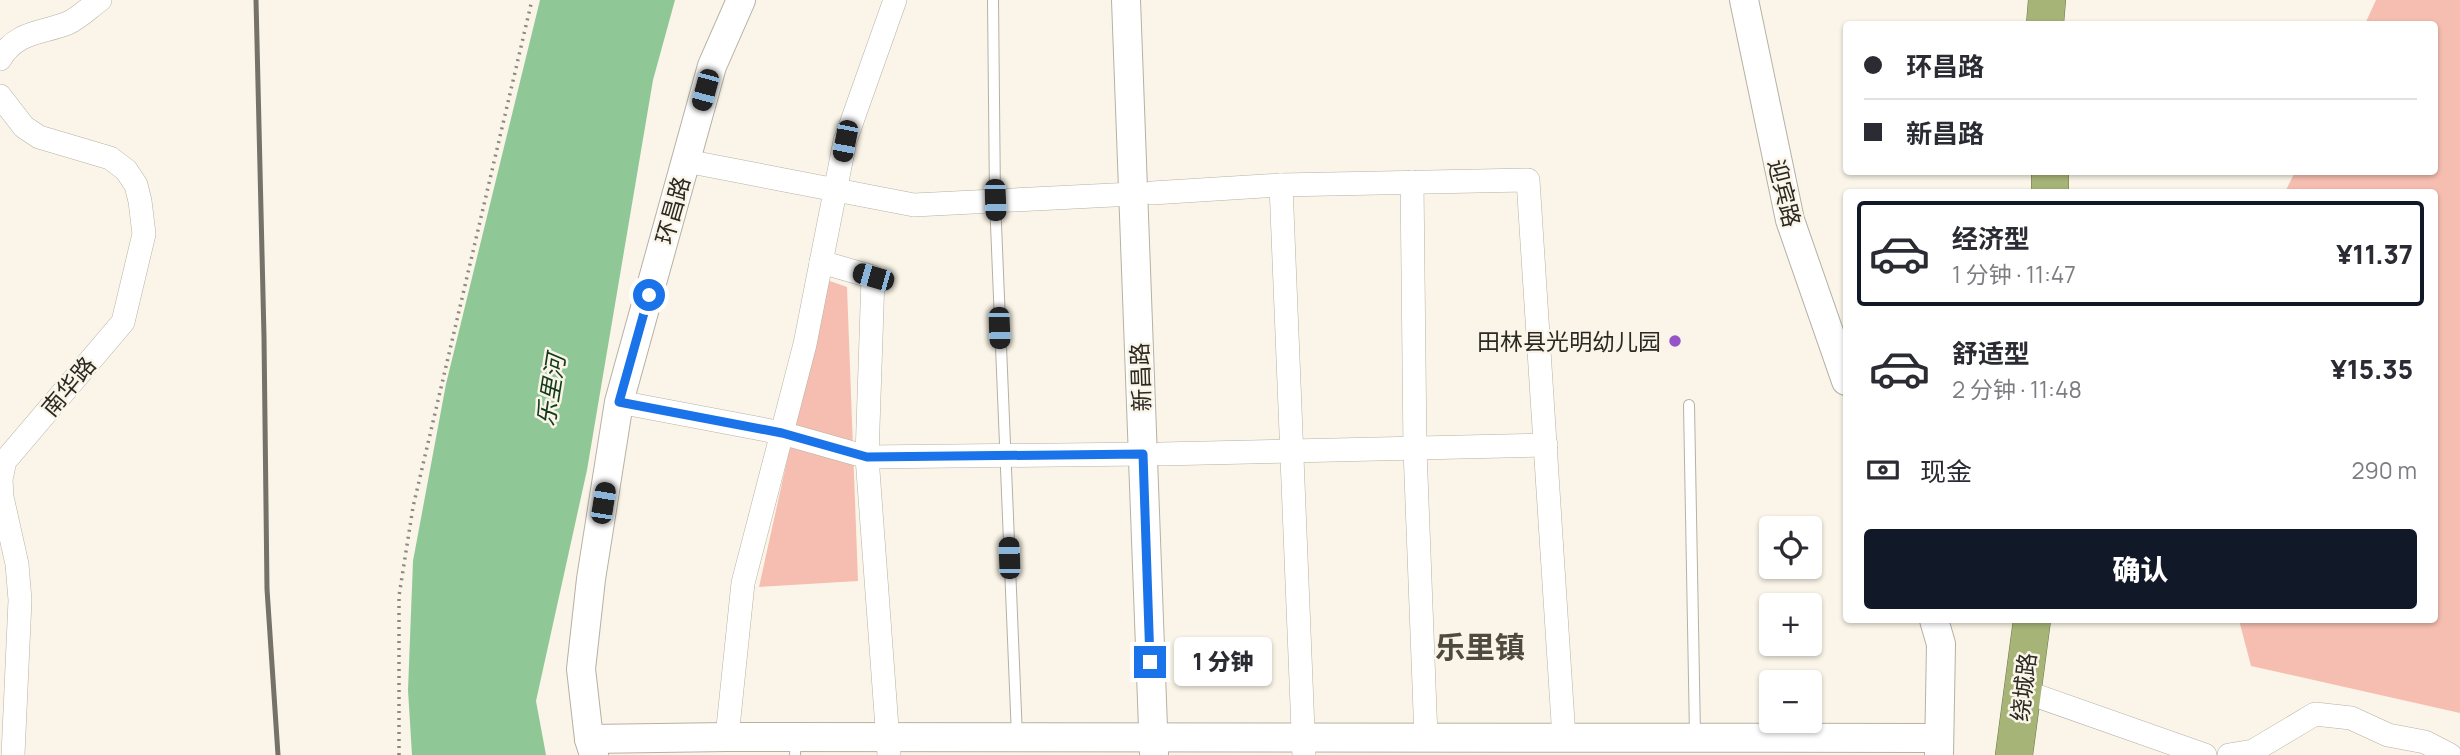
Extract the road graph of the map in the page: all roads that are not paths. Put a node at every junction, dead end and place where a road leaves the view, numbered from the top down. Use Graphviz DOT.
graph roads {
  1 [pos="100,0"];
  2 [pos="741,0"];
  3 [pos="895,0"];
  4 [pos="993,0"];
  5 [pos="1126,0"];
  6 [pos="1145,0"];
  7 [pos="1744,0"];
  8 [pos="2047,0"];
  9 [pos="2045,21"];
  10 [pos="0,59"];
  11 [pos="0,96"];
  12 [pos="686,162"];
  13 [pos="1412,182"];
  14 [pos="1280,185"];
  15 [pos="835,191"];
  16 [pos="1142,193"];
  17 [pos="995,200"];
  18 [pos="821,262"];
  19 [pos="1843,372"];
  20 [pos="619,402"];
  21 [pos="1689,405"];
  22 [pos="782,433"];
  23 [pos="1546,445"];
  24 [pos="1415,449"];
  25 [pos="1292,452"];
  26 [pos="1152,454"];
  27 [pos="1004,456"];
  28 [pos="867,457"];
  29 [pos="1935,623"];
  30 [pos="2032,623"];
  31 [pos="2023,691"];
  32 [pos="727,737"];
  33 [pos="1017,737"];
  34 [pos="1426,738"];
  35 [pos="1564,738"];
  36 [pos="1695,738"];
  37 [pos="796,746"];
  38 [pos="889,746"];
  39 [pos="1162,746"];
  40 [pos="1939,746"];
  41 [pos="592,747"];
  42 [pos="1304,747"];
  43 [pos="13,755"];
  44 [pos="2014,755"];
  45 [pos="2205,755"];
  46 [pos="2229,755"];
  47 [pos="2450,755"];
  1 -- 10 [label="street"];
  2 -- 12 [label="street, 环昌路"];
  3 -- 15 [label="street"];
  4 -- 17 [label="lane"];
  5 -- 16 [label="street, 新昌路"];
  6 -- 16 [label="street, 新昌路"];
  7 -- 19 [label="street, 迎宾路"];
  8 -- 9 [label="highway"];
  11 -- 43 [label="street, 南华路"];
  12 -- 15 [label="street"];
  12 -- 20 [label="street, 环昌路"];
  13 -- 14 [label="street"];
  13 -- 23 [label="street"];
  13 -- 24 [label="street"];
  14 -- 16 [label="street"];
  14 -- 25 [label="street"];
  15 -- 17 [label="street"];
  15 -- 18 [label="street"];
  16 -- 17 [label="street"];
  16 -- 26 [label="street, 新昌路"];
  17 -- 27 [label="lane"];
  18 -- 22 [label="street"];
  18 -- 28 [label="street"];
  20 -- 22 [label="street"];
  20 -- 41 [label="street, 环昌路"];
  21 -- 36 [label="lane"];
  22 -- 28 [label="street"];
  22 -- 32 [label="street"];
  23 -- 24 [label="street"];
  23 -- 35 [label="street"];
  24 -- 25 [label="street"];
  24 -- 34 [label="street"];
  25 -- 26 [label="street"];
  25 -- 42 [label="street"];
  26 -- 27 [label="street"];
  26 -- 39 [label="street, 新昌路"];
  27 -- 28 [label="street"];
  27 -- 33 [label="lane"];
  28 -- 38 [label="street"];
  29 -- 40 [label="street"];
  30 -- 31 [label="highway, 绕城路"];
  31 -- 44 [label="highway, 绕城路"];
  31 -- 45 [label="street"];
  32 -- 37 [label="street"];
  32 -- 41 [label="street"];
  33 -- 38 [label="street"];
  33 -- 39 [label="street"];
  34 -- 35 [label="street"];
  34 -- 42 [label="street"];
  35 -- 36 [label="street"];
  36 -- 40 [label="street"];
  37 -- 38 [label="street"];
  39 -- 42 [label="street"];
  46 -- 47 [label="street"];
}
